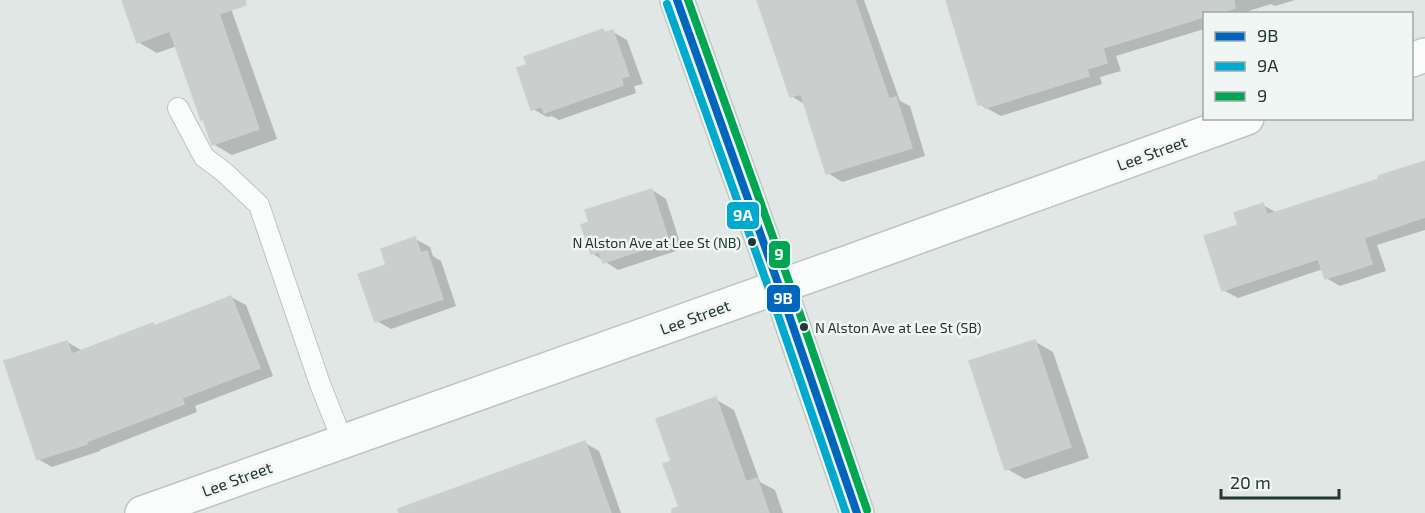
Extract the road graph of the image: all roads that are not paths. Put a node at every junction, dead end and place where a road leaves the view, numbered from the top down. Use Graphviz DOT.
graph roads {
  1 [pos="677,0"];
  2 [pos="178,108"];
  3 [pos="1241,120"];
  4 [pos="779,286"];
  5 [pos="343,441"];
  6 [pos="142,513"];
  7 [pos="857,513"];
  1 -- 4 [label="street"];
  2 -- 5 [label="lane"];
  3 -- 4 [label="street, Lee Street"];
  4 -- 5 [label="street, Lee Street"];
  4 -- 7 [label="street"];
  5 -- 6 [label="street, Lee Street"];
}
